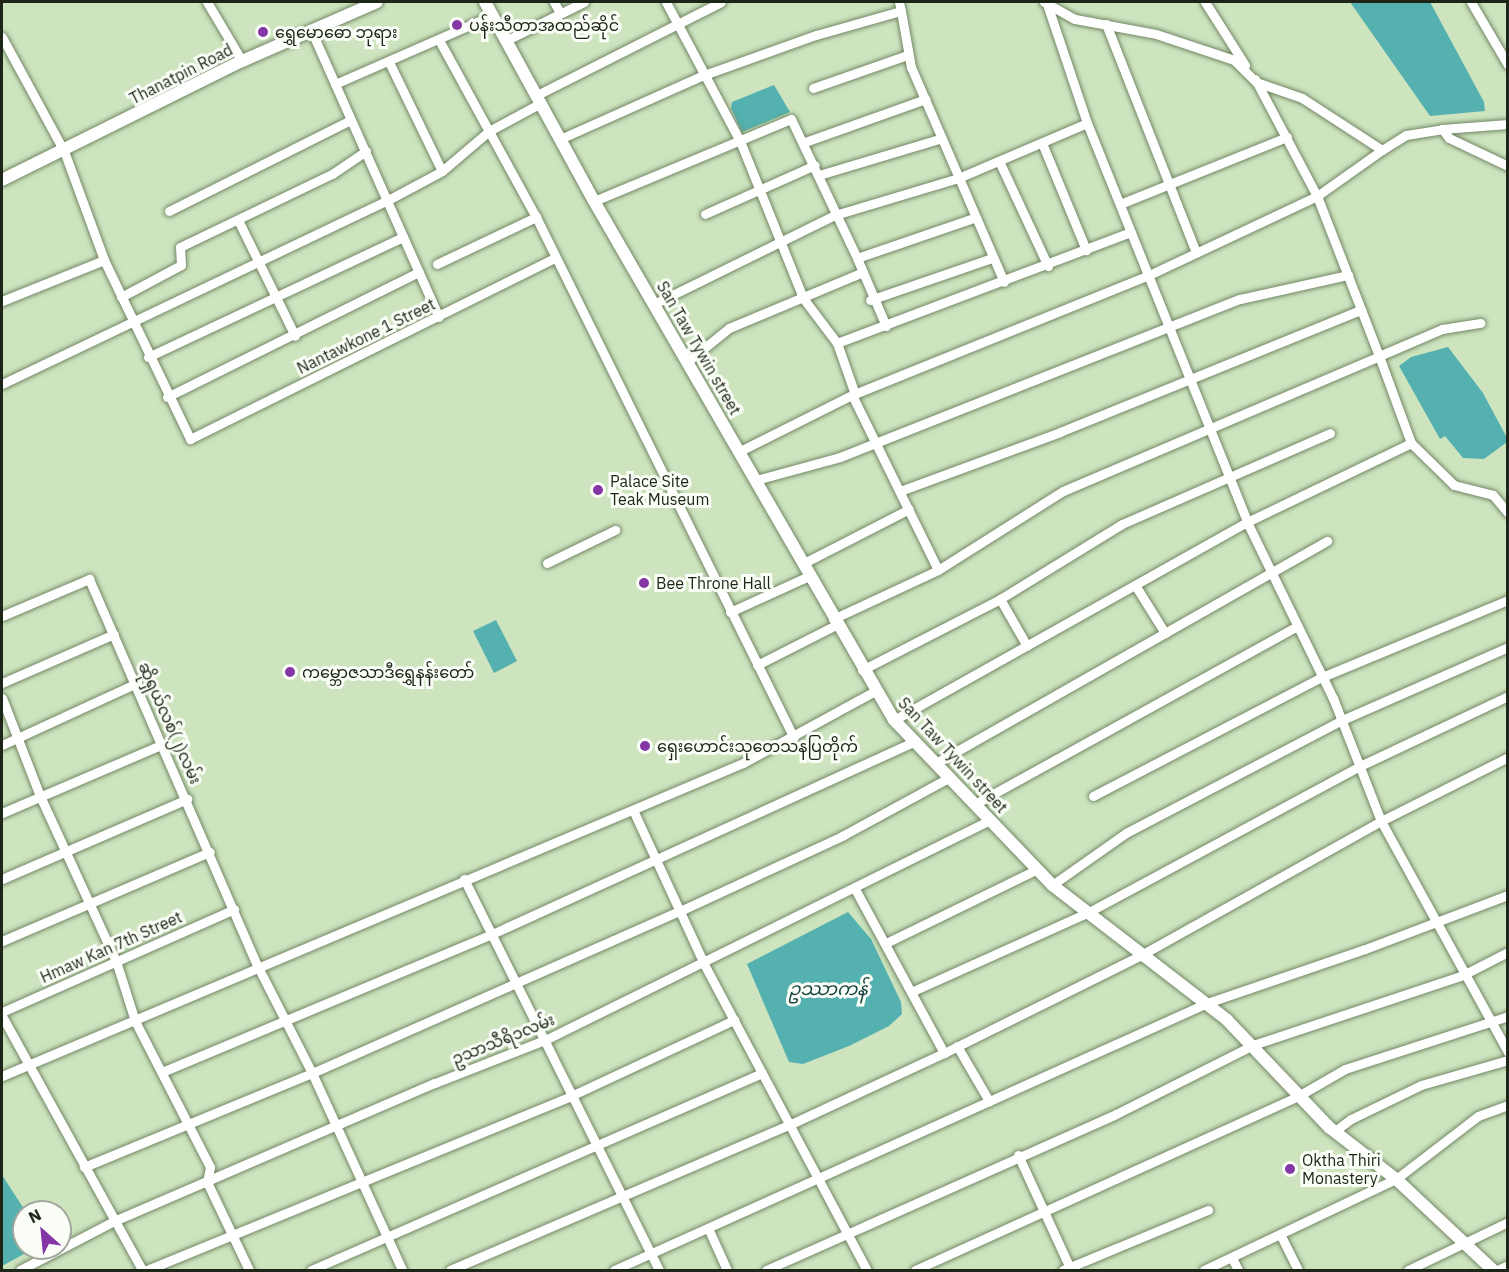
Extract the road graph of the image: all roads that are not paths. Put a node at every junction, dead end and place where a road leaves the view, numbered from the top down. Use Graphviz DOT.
graph roads {
  1 [pos="207,2"];
  2 [pos="377,2"];
  3 [pos="485,2"];
  4 [pos="554,2"];
  5 [pos="584,2"];
  6 [pos="666,2"];
  7 [pos="721,2"];
  8 [pos="1205,2"];
  9 [pos="1471,2"];
  10 [pos="1046,4"];
  11 [pos="900,6"];
  12 [pos="560,13"];
  13 [pos="493,15"];
  14 [pos="678,21"];
  15 [pos="1107,24"];
  16 [pos="311,30"];
  17 [pos="2,37"];
  18 [pos="439,40"];
  19 [pos="507,40"];
  20 [pos="907,55"];
  21 [pos="242,61"];
  22 [pos="389,62"];
  23 [pos="1508,65"];
  24 [pos="704,75"];
  25 [pos="1256,82"];
  26 [pos="335,84"];
  27 [pos="813,88"];
  28 [pos="539,99"];
  29 [pos="926,99"];
  30 [pos="351,120"];
  31 [pos="1088,123"];
  32 [pos="1508,124"];
  33 [pos="1442,129"];
  34 [pos="489,131"];
  35 [pos="1287,137"];
  36 [pos="942,138"];
  37 [pos="560,139"];
  38 [pos="740,141"];
  39 [pos="805,142"];
  40 [pos="1042,143"];
  41 [pos="1382,150"];
  42 [pos="64,151"];
  43 [pos="366,151"];
  44 [pos="999,161"];
  45 [pos="815,165"];
  46 [pos="1508,166"];
  47 [pos="442,171"];
  48 [pos="819,175"];
  49 [pos="958,178"];
  50 [pos="2,180"];
  51 [pos="1169,184"];
  52 [pos="759,191"];
  53 [pos="1317,196"];
  54 [pos="388,200"];
  55 [pos="594,201"];
  56 [pos="1120,204"];
  57 [pos="169,211"];
  58 [pos="705,214"];
  59 [pos="835,215"];
  60 [pos="536,218"];
  61 [pos="974,218"];
  62 [pos="238,220"];
  63 [pos="1131,232"];
  64 [pos="403,237"];
  65 [pos="783,243"];
  66 [pos="1086,250"];
  67 [pos="1196,252"];
  68 [pos="555,258"];
  69 [pos="857,258"];
  70 [pos="992,258"];
  71 [pos="104,260"];
  72 [pos="258,261"];
  73 [pos="437,264"];
  74 [pos="1048,266"];
  75 [pos="419,272"];
  76 [pos="863,272"];
  77 [pos="1149,275"];
  78 [pos="1348,275"];
  79 [pos="1004,282"];
  80 [pos="121,297"];
  81 [pos="276,297"];
  82 [pos="803,298"];
  83 [pos="870,299"];
  84 [pos="2,301"];
  85 [pos="654,304"];
  86 [pos="1361,310"];
  87 [pos="439,317"];
  88 [pos="132,322"];
  89 [pos="1480,323"];
  90 [pos="886,326"];
  91 [pos="1171,328"];
  92 [pos="295,336"];
  93 [pos="837,344"];
  94 [pos="1379,356"];
  95 [pos="148,357"];
  96 [pos="687,362"];
  97 [pos="1191,376"];
  98 [pos="2,384"];
  99 [pos="854,394"];
  100 [pos="167,397"];
  101 [pos="1211,427"];
  102 [pos="1330,434"];
  103 [pos="874,442"];
  104 [pos="1411,443"];
  105 [pos="740,451"];
  106 [pos="1230,476"];
  107 [pos="756,480"];
  108 [pos="900,491"];
  109 [pos="909,509"];
  110 [pos="1508,513"];
  111 [pos="1247,522"];
  112 [pos="615,530"];
  113 [pos="1327,541"];
  114 [pos="547,563"];
  115 [pos="802,564"];
  116 [pos="938,570"];
  117 [pos="1271,573"];
  118 [pos="809,576"];
  119 [pos="1135,585"];
  120 [pos="1000,599"];
  121 [pos="1508,600"];
  122 [pos="730,612"];
  123 [pos="2,616"];
  124 [pos="835,622"];
  125 [pos="1297,626"];
  126 [pos="114,633"];
  127 [pos="1165,633"];
  128 [pos="1027,646"];
  129 [pos="1508,647"];
  130 [pos="757,664"];
  131 [pos="862,670"];
  132 [pos="1322,676"];
  133 [pos="2,683"];
  134 [pos="137,683"];
  135 [pos="875,691"];
  136 [pos="1508,696"];
  137 [pos="2,698"];
  138 [pos="894,720"];
  139 [pos="1342,720"];
  140 [pos="19,738"];
  141 [pos="794,738"];
  142 [pos="915,741"];
  143 [pos="163,744"];
  144 [pos="2,745"];
  145 [pos="1508,757"];
  146 [pos="936,763"];
  147 [pos="1360,766"];
  148 [pos="950,777"];
  149 [pos="40,796"];
  150 [pos="1093,796"];
  151 [pos="187,799"];
  152 [pos="975,804"];
  153 [pos="633,810"];
  154 [pos="2,813"];
  155 [pos="991,820"];
  156 [pos="1381,821"];
  157 [pos="65,852"];
  158 [pos="210,852"];
  159 [pos="655,861"];
  160 [pos="1036,870"];
  161 [pos="2,879"];
  162 [pos="464,879"];
  163 [pos="1052,885"];
  164 [pos="855,889"];
  165 [pos="1508,895"];
  166 [pos="90,903"];
  167 [pos="234,909"];
  168 [pos="680,911"];
  169 [pos="1087,914"];
  170 [pos="1436,923"];
  171 [pos="492,933"];
  172 [pos="2,941"];
  173 [pos="886,943"];
  174 [pos="1508,952"];
  175 [pos="1143,954"];
  176 [pos="116,961"];
  177 [pos="704,964"];
  178 [pos="258,967"];
  179 [pos="1463,975"];
  180 [pos="516,982"];
  181 [pos="911,992"];
  182 [pos="1207,1003"];
  183 [pos="2,1014"];
  184 [pos="1508,1016"];
  185 [pos="284,1019"];
  186 [pos="734,1020"];
  187 [pos="135,1021"];
  188 [pos="1490,1022"];
  189 [pos="545,1040"];
  190 [pos="1253,1045"];
  191 [pos="957,1046"];
  192 [pos="1508,1052"];
  193 [pos="944,1053"];
  194 [pos="1508,1060"];
  195 [pos="28,1065"];
  196 [pos="162,1072"];
  197 [pos="312,1073"];
  198 [pos="762,1073"];
  199 [pos="2,1076"];
  200 [pos="573,1095"];
  201 [pos="1300,1095"];
  202 [pos="989,1101"];
  203 [pos="1508,1105"];
  204 [pos="189,1123"];
  205 [pos="791,1124"];
  206 [pos="335,1129"];
  207 [pos="1335,1131"];
  208 [pos="598,1145"];
  209 [pos="1018,1155"];
  210 [pos="84,1167"];
  211 [pos="819,1178"];
  212 [pos="1396,1179"];
  213 [pos="207,1182"];
  214 [pos="363,1183"];
  215 [pos="623,1197"];
  216 [pos="1046,1210"];
  217 [pos="1208,1210"];
  218 [pos="114,1221"];
  219 [pos="1508,1222"];
  220 [pos="708,1228"];
  221 [pos="846,1232"];
  222 [pos="1280,1234"];
  223 [pos="388,1236"];
  224 [pos="233,1237"];
  225 [pos="1462,1245"];
  226 [pos="651,1255"];
  227 [pos="1232,1258"];
  228 [pos="1508,1265"];
  229 [pos="20,1270"];
  230 [pos="142,1270"];
  231 [pos="147,1270"];
  232 [pos="249,1270"];
  233 [pos="310,1270"];
  234 [pos="402,1270"];
  235 [pos="450,1270"];
  236 [pos="614,1270"];
  237 [pos="659,1270"];
  238 [pos="727,1270"];
  239 [pos="766,1270"];
  240 [pos="867,1270"];
  241 [pos="915,1270"];
  242 [pos="1068,1270"];
  243 [pos="1204,1270"];
  244 [pos="1238,1270"];
  245 [pos="1298,1270"];
  246 [pos="1408,1270"];
  247 [pos="1492,1270"];
  248 [pos="1497,1270"];
  1 -- 21 [label="street"];
  2 -- 16 [label="street, Thanatpin Road"];
  3 -- 13 [label="street, San Taw Tywin street"];
  4 -- 12 [label="street"];
  5 -- 12 [label="street"];
  6 -- 14 [label="street"];
  7 -- 14 [label="street"];
  8 -- 25 [label="street"];
  9 -- 23 [label="street"];
  10 -- 15 [label="street"];
  10 -- 31 [label="street"];
  11 -- 20 [label="street"];
  11 -- 24 [label="street"];
  12 -- 19 [label="street"];
  13 -- 18 [label="street"];
  13 -- 19 [label="street, San Taw Tywin street"];
  14 -- 24 [label="street"];
  14 -- 28 [label="street"];
  15 -- 25 [label="street"];
  15 -- 51 [label="street"];
  16 -- 21 [label="street, Thanatpin Road"];
  16 -- 26 [label="street"];
  17 -- 42 [label="street"];
  18 -- 22 [label="street"];
  18 -- 34 [label="street"];
  19 -- 28 [label="street, San Taw Tywin street"];
  20 -- 27 [label="street"];
  20 -- 29 [label="street"];
  21 -- 42 [label="street, Thanatpin Road"];
  22 -- 26 [label="street"];
  22 -- 47 [label="street"];
  24 -- 37 [label="street"];
  24 -- 38 [label="street"];
  25 -- 35 [label="street"];
  25 -- 41 [label="street"];
  26 -- 30 [label="street"];
  28 -- 34 [label="street"];
  28 -- 37 [label="street, San Taw Tywin street"];
  29 -- 36 [label="street"];
  29 -- 39 [label="street"];
  30 -- 43 [label="street"];
  30 -- 57 [label="street"];
  31 -- 40 [label="street"];
  31 -- 56 [label="street"];
  32 -- 33 [label="street"];
  33 -- 41 [label="street"];
  33 -- 46 [label="street"];
  34 -- 47 [label="street"];
  34 -- 60 [label="street"];
  35 -- 51 [label="street"];
  35 -- 53 [label="street"];
  36 -- 48 [label="street"];
  36 -- 49 [label="street"];
  37 -- 55 [label="street, San Taw Tywin street"];
  38 -- 39 [label="street"];
  38 -- 52 [label="street"];
  38 -- 55 [label="street"];
  39 -- 45 [label="street"];
  40 -- 44 [label="street"];
  40 -- 66 [label="street"];
  41 -- 53 [label="street"];
  42 -- 50 [label="street, Thanatpin Road"];
  42 -- 71 [label="street"];
  43 -- 54 [label="street"];
  43 -- 62 [label="street"];
  44 -- 49 [label="street"];
  44 -- 74 [label="street"];
  45 -- 48 [label="street"];
  45 -- 52 [label="street"];
  47 -- 54 [label="street"];
  48 -- 59 [label="street"];
  49 -- 59 [label="street"];
  49 -- 61 [label="street"];
  51 -- 56 [label="street"];
  51 -- 67 [label="street"];
  52 -- 58 [label="street"];
  52 -- 65 [label="street"];
  53 -- 67 [label="street"];
  53 -- 78 [label="street"];
  54 -- 64 [label="street"];
  54 -- 72 [label="street"];
  55 -- 85 [label="street, San Taw Tywin street"];
  56 -- 63 [label="street"];
  59 -- 65 [label="street"];
  59 -- 69 [label="street"];
  60 -- 68 [label="street"];
  60 -- 73 [label="street"];
  61 -- 69 [label="street"];
  61 -- 70 [label="street"];
  62 -- 72 [label="street"];
  62 -- 80 [label="street"];
  63 -- 66 [label="street"];
  63 -- 77 [label="street"];
  64 -- 75 [label="street"];
  64 -- 81 [label="street"];
  65 -- 82 [label="street"];
  65 -- 85 [label="street"];
  66 -- 74 [label="street"];
  67 -- 77 [label="street"];
  68 -- 87 [label="street, Nantawkone 1 Street"];
  68 -- 122 [label="street"];
  69 -- 76 [label="street"];
  70 -- 79 [label="street"];
  70 -- 83 [label="street"];
  71 -- 80 [label="street"];
  71 -- 84 [label="street"];
  72 -- 81 [label="street"];
  72 -- 88 [label="street"];
  74 -- 79 [label="street"];
  75 -- 87 [label="street"];
  75 -- 92 [label="street"];
  76 -- 82 [label="street"];
  76 -- 83 [label="street"];
  77 -- 91 [label="street"];
  77 -- 99 [label="street"];
  78 -- 86 [label="street"];
  78 -- 91 [label="street"];
  79 -- 90 [label="street"];
  80 -- 88 [label="street"];
  81 -- 92 [label="street"];
  81 -- 95 [label="street"];
  82 -- 93 [label="street"];
  82 -- 96 [label="street"];
  83 -- 90 [label="street"];
  85 -- 96 [label="street, San Taw Tywin street"];
  86 -- 94 [label="street"];
  86 -- 97 [label="street"];
  87 -- 100 [label="street, Nantawkone 1 Street"];
  88 -- 95 [label="street"];
  88 -- 98 [label="street"];
  89 -- 94 [label="street"];
  90 -- 93 [label="street"];
  91 -- 97 [label="street"];
  91 -- 103 [label="street"];
  92 -- 100 [label="street"];
  93 -- 99 [label="street"];
  94 -- 101 [label="street"];
  94 -- 104 [label="street"];
  95 -- 100 [label="street"];
  96 -- 105 [label="street, San Taw Tywin street"];
  97 -- 101 [label="street"];
  97 -- 108 [label="street"];
  99 -- 103 [label="street"];
  99 -- 105 [label="street"];
  101 -- 106 [label="street"];
  101 -- 116 [label="street"];
  102 -- 106 [label="street"];
  103 -- 107 [label="street"];
  103 -- 108 [label="street"];
  104 -- 110 [label="street"];
  104 -- 111 [label="street"];
  105 -- 107 [label="street, San Taw Tywin street"];
  106 -- 111 [label="street"];
  106 -- 120 [label="street"];
  107 -- 115 [label="street, San Taw Tywin street"];
  108 -- 109 [label="street"];
  109 -- 115 [label="street"];
  109 -- 116 [label="street"];
  111 -- 117 [label="street"];
  111 -- 119 [label="street"];
  112 -- 114 [label="street"];
  113 -- 117 [label="street"];
  115 -- 118 [label="street, San Taw Tywin street"];
  116 -- 124 [label="street"];
  117 -- 125 [label="street"];
  117 -- 127 [label="street"];
  118 -- 122 [label="street"];
  118 -- 124 [label="street, San Taw Tywin street"];
  119 -- 127 [label="street"];
  119 -- 128 [label="street"];
  120 -- 128 [label="street"];
  120 -- 131 [label="street"];
  121 -- 132 [label="street"];
  122 -- 130 [label="street"];
  123 -- 126 [label="street, ဆိုရှယ်လစ်(၂)လမ်း"];
  124 -- 130 [label="street"];
  124 -- 131 [label="street, San Taw Tywin street"];
  125 -- 132 [label="street"];
  125 -- 152 [label="street"];
  126 -- 133 [label="street"];
  126 -- 134 [label="street, ဆိုရှယ်လစ်(၂)လမ်း"];
  127 -- 146 [label="street"];
  128 -- 138 [label="street"];
  129 -- 139 [label="street"];
  130 -- 141 [label="street"];
  131 -- 135 [label="street, San Taw Tywin street"];
  132 -- 139 [label="street"];
  132 -- 150 [label="street"];
  134 -- 140 [label="street"];
  134 -- 143 [label="street, ဆိုရှယ်လစ်(၂)လမ်း"];
  135 -- 138 [label="street, San Taw Tywin street"];
  135 -- 141 [label="street"];
  136 -- 147 [label="street"];
  137 -- 140 [label="street"];
  138 -- 142 [label="street, San Taw Tywin street"];
  139 -- 147 [label="street"];
  139 -- 163 [label="street"];
  140 -- 144 [label="street"];
  140 -- 149 [label="street"];
  141 -- 153 [label="street"];
  142 -- 146 [label="street, San Taw Tywin street"];
  142 -- 159 [label="street"];
  143 -- 149 [label="street"];
  143 -- 151 [label="street, ဆိုရှယ်လစ်(၂)လမ်း"];
  145 -- 156 [label="street"];
  146 -- 148 [label="street, San Taw Tywin street"];
  147 -- 156 [label="street"];
  147 -- 169 [label="street"];
  148 -- 152 [label="street, San Taw Tywin street"];
  148 -- 168 [label="street"];
  149 -- 154 [label="street"];
  149 -- 157 [label="street"];
  151 -- 157 [label="street"];
  151 -- 158 [label="street, ဆိုရှယ်လစ်(၂)လမ်း"];
  152 -- 155 [label="street, San Taw Tywin street"];
  153 -- 159 [label="street"];
  153 -- 162 [label="street"];
  155 -- 160 [label="street, San Taw Tywin street"];
  155 -- 164 [label="street, ဥသာသီရိ၁လမ်း"];
  156 -- 170 [label="street"];
  156 -- 175 [label="street"];
  157 -- 161 [label="street"];
  157 -- 166 [label="street"];
  158 -- 166 [label="street"];
  158 -- 167 [label="street, ဆိုရှယ်လစ်(၂)လမ်း"];
  159 -- 168 [label="street"];
  159 -- 171 [label="street"];
  160 -- 163 [label="street, San Taw Tywin street"];
  160 -- 173 [label="street"];
  162 -- 171 [label="street"];
  162 -- 178 [label="street"];
  163 -- 169 [label="street, San Taw Tywin street"];
  164 -- 173 [label="street"];
  164 -- 177 [label="street, ဥသာသီရိ၁လမ်း"];
  165 -- 170 [label="street"];
  166 -- 172 [label="street"];
  166 -- 176 [label="street"];
  167 -- 176 [label="street, Hmaw Kan 7th Street"];
  167 -- 178 [label="street, ဆိုရှယ်လစ်(၂)လမ်း"];
  168 -- 177 [label="street"];
  168 -- 180 [label="street"];
  169 -- 175 [label="street, San Taw Tywin street"];
  169 -- 181 [label="street"];
  170 -- 179 [label="street"];
  170 -- 182 [label="street"];
  171 -- 180 [label="street"];
  171 -- 185 [label="street"];
  173 -- 181 [label="street"];
  174 -- 179 [label="street"];
  175 -- 182 [label="street, San Taw Tywin street"];
  175 -- 191 [label="street"];
  176 -- 183 [label="street, Hmaw Kan 7th Street"];
  176 -- 187 [label="street"];
  177 -- 186 [label="street"];
  177 -- 189 [label="street, ဥသာသီရိ၁လမ်း"];
  178 -- 185 [label="street, ဆိုရှယ်လစ်(၂)လမ်း"];
  178 -- 187 [label="street"];
  179 -- 188 [label="street"];
  179 -- 190 [label="street"];
  180 -- 189 [label="street"];
  180 -- 197 [label="street"];
  181 -- 193 [label="street"];
  182 -- 190 [label="street, San Taw Tywin street"];
  182 -- 202 [label="street"];
  183 -- 195 [label="street"];
  184 -- 188 [label="street"];
  185 -- 196 [label="street"];
  185 -- 197 [label="street, ဆိုရှယ်လစ်(၂)လမ်း"];
  186 -- 198 [label="street"];
  186 -- 200 [label="street"];
  187 -- 195 [label="street"];
  187 -- 196 [label="street"];
  188 -- 192 [label="street"];
  188 -- 201 [label="street"];
  189 -- 200 [label="street"];
  189 -- 206 [label="street, ဥသာသီရိ၁လမ်း"];
  190 -- 201 [label="street, San Taw Tywin street"];
  190 -- 209 [label="street"];
  191 -- 193 [label="street"];
  191 -- 202 [label="street"];
  193 -- 205 [label="street"];
  194 -- 207 [label="street"];
  195 -- 199 [label="street"];
  195 -- 210 [label="street"];
  196 -- 204 [label="street"];
  197 -- 204 [label="street"];
  197 -- 206 [label="street, ဆိုရှယ်လစ်(၂)လမ်း"];
  198 -- 205 [label="street"];
  198 -- 208 [label="street"];
  200 -- 208 [label="street"];
  200 -- 214 [label="street"];
  201 -- 207 [label="street, San Taw Tywin street"];
  201 -- 216 [label="street"];
  202 -- 211 [label="street"];
  203 -- 212 [label="street"];
  204 -- 210 [label="street"];
  204 -- 213 [label="street"];
  205 -- 211 [label="street"];
  205 -- 215 [label="street"];
  206 -- 213 [label="street, ဥသာသီရိ၁လမ်း"];
  206 -- 214 [label="street, ဆိုရှယ်လစ်(၂)လမ်း"];
  207 -- 212 [label="street, San Taw Tywin street"];
  208 -- 215 [label="street"];
  208 -- 223 [label="street"];
  209 -- 216 [label="street"];
  209 -- 221 [label="street"];
  210 -- 218 [label="street"];
  211 -- 220 [label="street"];
  211 -- 221 [label="street"];
  212 -- 222 [label="street"];
  212 -- 225 [label="street, San Taw Tywin street"];
  213 -- 218 [label="street, ဥသာသီရိ၁လမ်း"];
  213 -- 224 [label="street"];
  214 -- 223 [label="street, ဆိုရှယ်လစ်(၂)လမ်း"];
  214 -- 224 [label="street"];
  215 -- 226 [label="street"];
  215 -- 235 [label="street"];
  216 -- 241 [label="street"];
  216 -- 242 [label="street"];
  217 -- 242 [label="street"];
  218 -- 229 [label="street, ဥသာသီရိ၁လမ်း"];
  218 -- 230 [label="street"];
  219 -- 225 [label="street"];
  220 -- 226 [label="street"];
  220 -- 238 [label="street"];
  221 -- 239 [label="street"];
  221 -- 240 [label="street"];
  222 -- 227 [label="street"];
  222 -- 245 [label="street"];
  223 -- 233 [label="street"];
  223 -- 234 [label="street, ဆိုရှယ်လစ်(၂)လမ်း"];
  224 -- 231 [label="street"];
  224 -- 232 [label="street"];
  225 -- 246 [label="street"];
  225 -- 247 [label="street, San Taw Tywin street"];
  226 -- 236 [label="street"];
  226 -- 237 [label="street"];
  227 -- 243 [label="street"];
  227 -- 244 [label="street"];
  228 -- 248 [label="street"];
}
